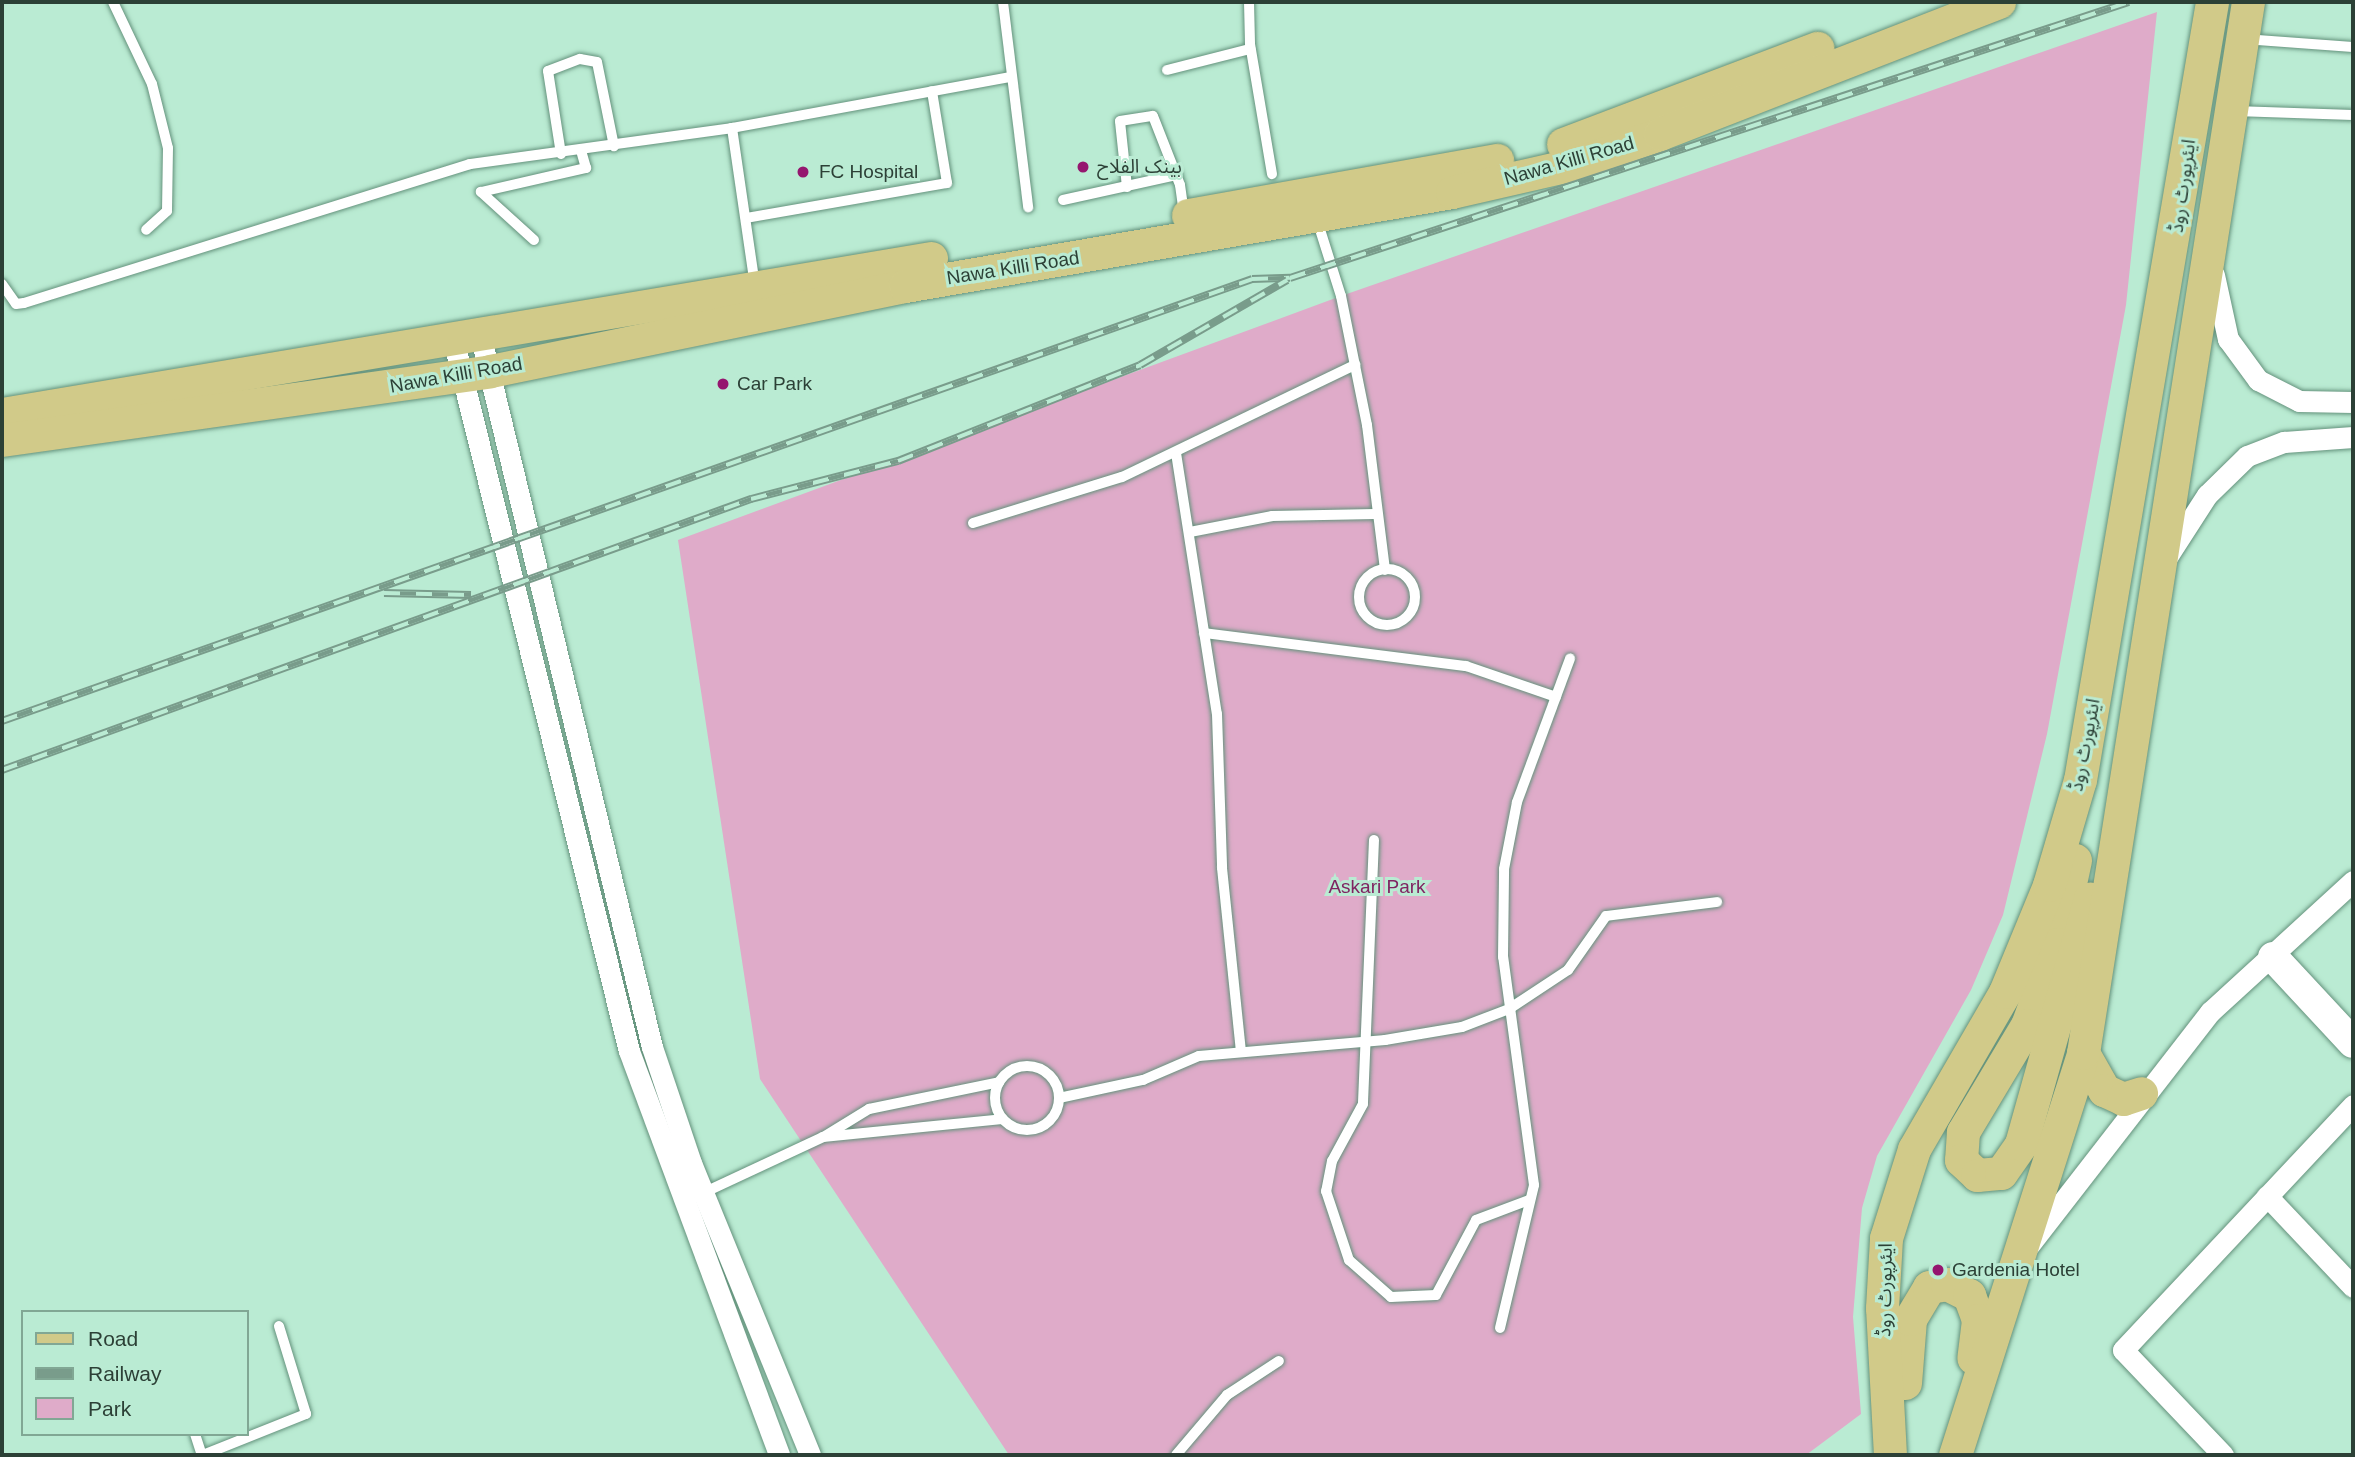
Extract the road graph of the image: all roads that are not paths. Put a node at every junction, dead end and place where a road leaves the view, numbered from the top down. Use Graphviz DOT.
graph roads {
  1 [pos="113,2"];
  2 [pos="1003,2"];
  3 [pos="1249,2"];
  4 [pos="1937,2"];
  5 [pos="1999,2"];
  6 [pos="2190,2"];
  7 [pos="2212,2"];
  8 [pos="2248,2"];
  9 [pos="2244,39"];
  10 [pos="2353,47"];
  11 [pos="1251,48"];
  12 [pos="1167,70"];
  13 [pos="1010,77"];
  14 [pos="932,91"];
  15 [pos="2235,111"];
  16 [pos="2353,115"];
  17 [pos="732,128"];
  18 [pos="614,146"];
  19 [pos="581,151"];
  20 [pos="561,154"];
  21 [pos="2186,161"];
  22 [pos="1272,174"];
  23 [pos="1177,175"];
  24 [pos="1127,187"];
  25 [pos="1063,200"];
  26 [pos="1028,206"];
  27 [pos="1184,216"];
  28 [pos="1316,217"];
  29 [pos="746,218"];
  30 [pos="146,229"];
  31 [pos="534,240"];
  32 [pos="2211,253"];
  33 [pos="2,284"];
  34 [pos="755,288"];
  35 [pos="466,337"];
  36 [pos="1355,365"];
  37 [pos="476,373"];
  38 [pos="2353,402"];
  39 [pos="2,414"];
  40 [pos="2353,437"];
  41 [pos="2,440"];
  42 [pos="1176,453"];
  43 [pos="1375,514"];
  44 [pos="973,523"];
  45 [pos="1189,532"];
  46 [pos="2162,564"];
  47 [pos="1385,570"];
  48 [pos="1205,633"];
  49 [pos="1570,659"];
  50 [pos="1556,697"];
  51 [pos="2080,780"];
  52 [pos="2124,801"];
  53 [pos="1374,840"];
  54 [pos="2353,881"];
  55 [pos="1717,902"];
  56 [pos="2273,957"];
  57 [pos="1509,1009"];
  58 [pos="1363,1042"];
  59 [pos="2353,1043"];
  60 [pos="1241,1051"];
  61 [pos="2083,1053"];
  62 [pos="999,1082"];
  63 [pos="2141,1093"];
  64 [pos="1059,1098"];
  65 [pos="2353,1105"];
  66 [pos="1002,1119"];
  67 [pos="823,1137"];
  68 [pos="703,1193"];
  69 [pos="2267,1196"];
  70 [pos="1530,1200"];
  71 [pos="2020,1258"];
  72 [pos="2353,1287"];
  73 [pos="279,1326"];
  74 [pos="1500,1328"];
  75 [pos="1279,1361"];
  76 [pos="1967,1419"];
  77 [pos="196,1436"];
  78 [pos="202,1455"];
  79 [pos="779,1455"];
  80 [pos="810,1455"];
  81 [pos="1176,1455"];
  82 [pos="1890,1455"];
  83 [pos="1903,1455"];
  84 [pos="1955,1455"];
  85 [pos="2223,1455"];
  1 -- 30 [label="lane"];
  2 -- 13 [label="lane"];
  3 -- 11 [label="lane"];
  4 -- 27 [label="main road, Nawa Killi Road"];
  5 -- 28 [label="main road, Nawa Killi Road"];
  6 -- 21 [label="main road"];
  7 -- 21 [label="main road, ایئرپورٹ روڈ"];
  8 -- 9 [label="main road, ایئرپورٹ روڈ"];
  9 -- 10 [label="lane"];
  9 -- 15 [label="main road, ایئرپورٹ روڈ"];
  11 -- 12 [label="lane"];
  11 -- 22 [label="lane"];
  13 -- 14 [label="lane"];
  13 -- 26 [label="lane"];
  14 -- 17 [label="lane"];
  14 -- 29 [label="lane"];
  15 -- 16 [label="lane"];
  15 -- 32 [label="main road, ایئرپورٹ روڈ"];
  17 -- 18 [label="lane"];
  17 -- 29 [label="lane"];
  18 -- 19 [label="lane"];
  18 -- 20 [label="lane"];
  19 -- 20 [label="lane"];
  19 -- 31 [label="lane"];
  20 -- 33 [label="lane"];
  21 -- 51 [label="main road, ایئرپورٹ روڈ"];
  23 -- 24 [label="lane"];
  23 -- 24 [label="lane"];
  23 -- 27 [label="lane"];
  24 -- 25 [label="lane"];
  27 -- 34 [label="main road, Nawa Killi Road"];
  28 -- 36 [label="lane"];
  28 -- 37 [label="main road, Nawa Killi Road"];
  29 -- 34 [label="lane"];
  32 -- 38 [label="street"];
  32 -- 46 [label="main road, ایئرپورٹ روڈ"];
  34 -- 35 [label="main road, Nawa Killi Road"];
  35 -- 37 [label="street"];
  35 -- 39 [label="main road, Nawa Killi Road"];
  36 -- 42 [label="lane"];
  36 -- 43 [label="lane"];
  37 -- 41 [label="main road, Nawa Killi Road"];
  37 -- 68 [label="street"];
  37 -- 79 [label="street"];
  40 -- 46 [label="street"];
  42 -- 44 [label="lane"];
  42 -- 45 [label="lane"];
  43 -- 45 [label="lane"];
  43 -- 47 [label="lane"];
  45 -- 48 [label="lane"];
  46 -- 52 [label="main road, ایئرپورٹ روڈ"];
  47 -- 47 [label="lane"];
  48 -- 50 [label="lane"];
  48 -- 60 [label="lane"];
  49 -- 50 [label="lane"];
  50 -- 57 [label="lane"];
  51 -- 52 [label="main road"];
  51 -- 82 [label="main road, ایئرپورٹ روڈ"];
  52 -- 61 [label="main road, ایئرپورٹ روڈ"];
  53 -- 58 [label="lane"];
  54 -- 56 [label="street"];
  55 -- 57 [label="lane"];
  56 -- 59 [label="street"];
  56 -- 63 [label="street"];
  57 -- 58 [label="lane"];
  57 -- 70 [label="lane"];
  58 -- 60 [label="lane"];
  58 -- 70 [label="lane"];
  60 -- 64 [label="lane"];
  61 -- 63 [label="main road"];
  61 -- 71 [label="main road, ایئرپورٹ روڈ"];
  62 -- 64 [label="lane"];
  62 -- 66 [label="lane"];
  62 -- 67 [label="lane"];
  63 -- 71 [label="street"];
  64 -- 66 [label="lane"];
  65 -- 69 [label="street"];
  66 -- 67 [label="lane"];
  67 -- 68 [label="lane"];
  68 -- 80 [label="street"];
  69 -- 72 [label="street"];
  69 -- 85 [label="street"];
  70 -- 74 [label="lane"];
  71 -- 76 [label="main road, ایئرپورٹ روڈ"];
  73 -- 78 [label="lane"];
  75 -- 81 [label="lane"];
  76 -- 83 [label="main road"];
  76 -- 84 [label="main road, ایئرپورٹ روڈ"];
  77 -- 78 [label="lane"];
}
